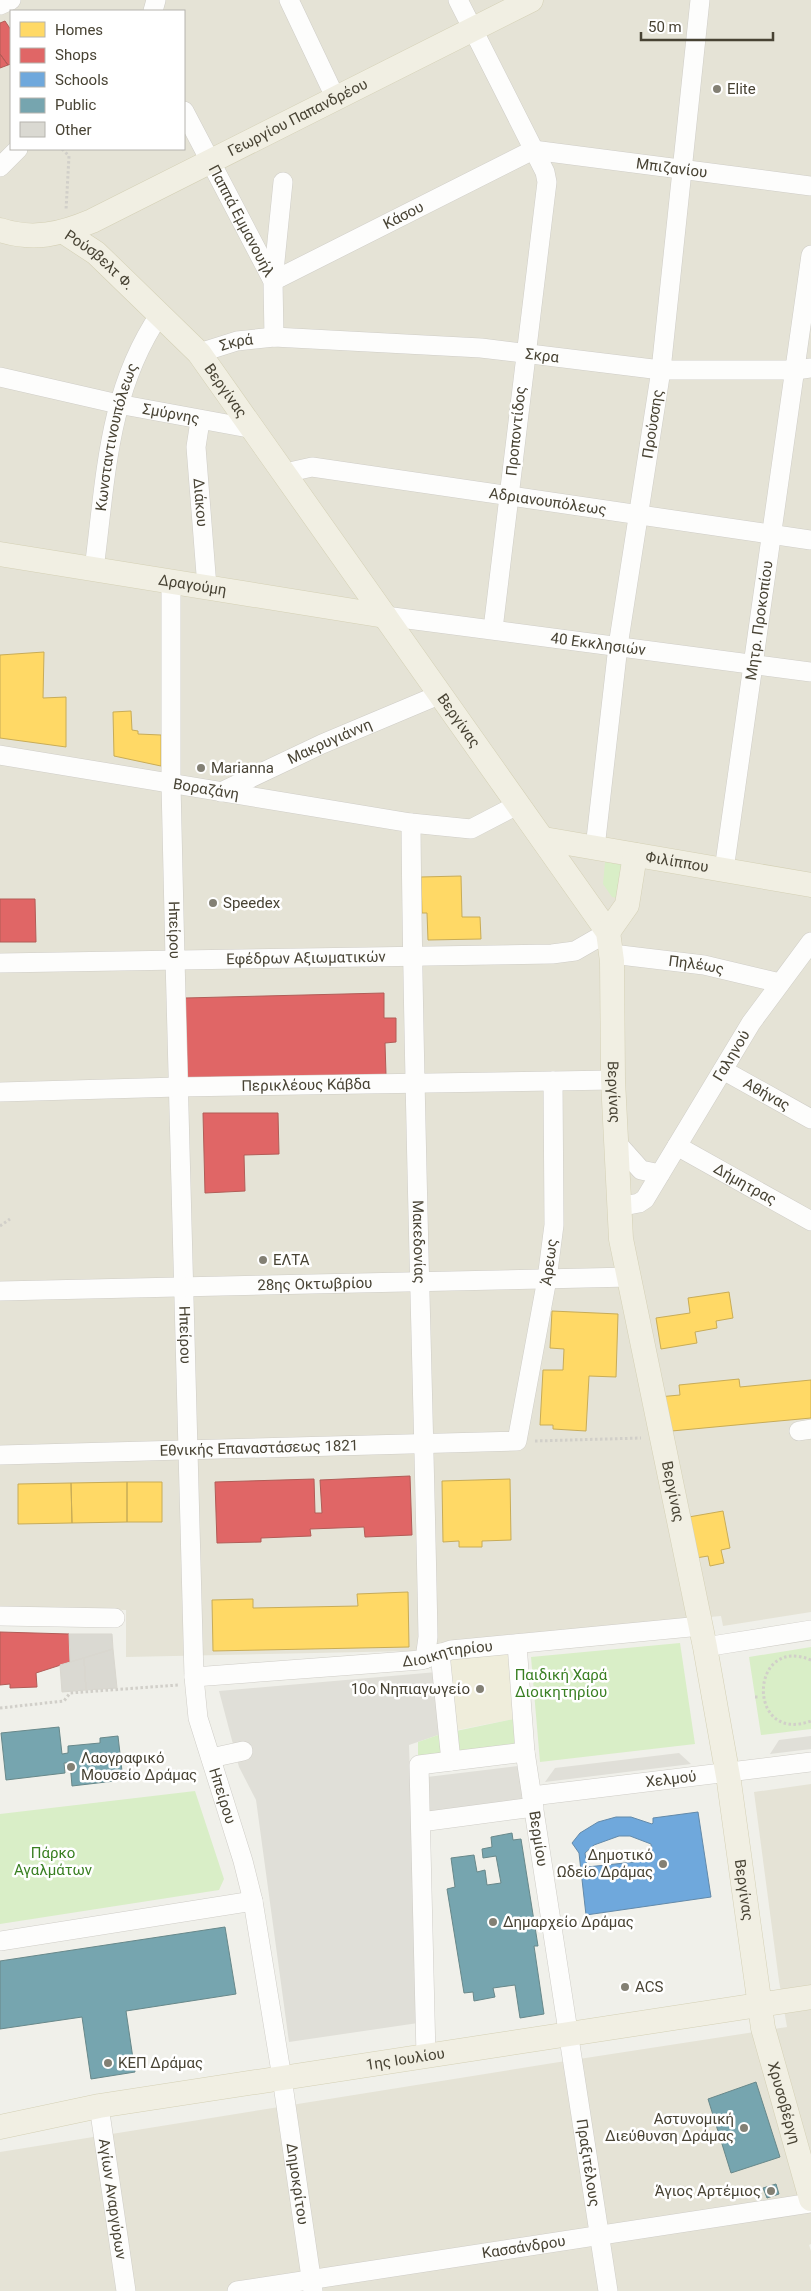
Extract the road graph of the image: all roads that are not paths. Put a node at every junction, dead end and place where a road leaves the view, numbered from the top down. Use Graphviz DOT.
graph roads {
  1 [pos="11,0"];
  2 [pos="289,0"];
  3 [pos="458,0"];
  4 [pos="531,0"];
  5 [pos="700,0"];
  6 [pos="0,5"];
  7 [pos="473,30"];
  8 [pos="336,99"];
  9 [pos="185,113"];
  10 [pos="17,150"];
  11 [pos="533,150"];
  12 [pos="209,161"];
  13 [pos="0,167"];
  14 [pos="682,169"];
  15 [pos="283,182"];
  16 [pos="811,186"];
  17 [pos="0,230"];
  18 [pos="64,232"];
  19 [pos="811,256"];
  20 [pos="273,280"];
  21 [pos="160,314"];
  22 [pos="274,337"];
  23 [pos="525,352"];
  24 [pos="198,353"];
  25 [pos="803,369"];
  26 [pos="661,370"];
  27 [pos="0,376"];
  28 [pos="118,404"];
  29 [pos="200,421"];
  30 [pos="254,430"];
  31 [pos="285,473"];
  32 [pos="509,494"];
  33 [pos="638,514"];
  34 [pos="772,534"];
  35 [pos="811,540"];
  36 [pos="0,554"];
  37 [pos="94,569"];
  38 [pos="171,581"];
  39 [pos="207,587"];
  40 [pos="385,616"];
  41 [pos="493,629"];
  42 [pos="618,646"];
  43 [pos="753,664"];
  44 [pos="811,672"];
  45 [pos="441,694"];
  46 [pos="0,755"];
  47 [pos="171,784"];
  48 [pos="221,792"];
  49 [pos="519,804"];
  50 [pos="411,823"];
  51 [pos="544,839"];
  52 [pos="595,848"];
  53 [pos="635,855"];
  54 [pos="724,870"];
  55 [pos="811,884"];
  56 [pos="811,942"];
  57 [pos="610,943"];
  58 [pos="412,956"];
  59 [pos="175,959"];
  60 [pos="0,963"];
  61 [pos="780,983"];
  62 [pos="723,1070"];
  63 [pos="613,1080"];
  64 [pos="553,1081"];
  65 [pos="414,1083"];
  66 [pos="178,1087"];
  67 [pos="0,1092"];
  68 [pos="811,1119"];
  69 [pos="616,1142"];
  70 [pos="677,1146"];
  71 [pos="660,1174"];
  72 [pos="618,1207"];
  73 [pos="811,1221"];
  74 [pos="630,1277"];
  75 [pos="547,1279"];
  76 [pos="420,1281"];
  77 [pos="184,1287"];
  78 [pos="0,1290"];
  79 [pos="517,1441"];
  80 [pos="424,1444"];
  81 [pos="188,1448"];
  82 [pos="0,1455"];
  83 [pos="0,1616"];
  84 [pos="115,1618"];
  85 [pos="811,1630"];
  86 [pos="703,1637"];
  87 [pos="517,1644"];
  88 [pos="433,1656"];
  89 [pos="194,1680"];
  90 [pos="243,1751"];
  91 [pos="525,1752"];
  92 [pos="211,1758"];
  93 [pos="452,1761"];
  94 [pos="811,1762"];
  95 [pos="727,1771"];
  96 [pos="533,1801"];
  97 [pos="421,1822"];
  98 [pos="252,1901"];
  99 [pos="0,1941"];
  100 [pos="811,1997"];
  101 [pos="759,2005"];
  102 [pos="569,2034"];
  103 [pos="426,2056"];
  104 [pos="282,2078"];
  105 [pos="99,2106"];
  106 [pos="7,2123"];
  107 [pos="811,2199"];
  108 [pos="811,2203"];
  109 [pos="600,2235"];
  110 [pos="312,2286"];
  111 [pos="126,2291"];
  112 [pos="237,2291"];
  113 [pos="608,2291"];
  1 -- 6 [label="street"];
  2 -- 8 [label="street"];
  3 -- 7 [label="street"];
  4 -- 7 [label="main road, Γεωργίου Παπανδρέου"];
  5 -- 14 [label="street, Προύσσης"];
  7 -- 8 [label="main road, Γεωργίου Παπανδρέου"];
  7 -- 11 [label="street"];
  8 -- 12 [label="main road, Γεωργίου Παπανδρέου"];
  9 -- 12 [label="street, Παππά Εμμανουήλ"];
  10 -- 13 [label="street"];
  11 -- 14 [label="street, Μπιζανίου"];
  11 -- 20 [label="street, Κάσου"];
  11 -- 23 [label="street"];
  12 -- 18 [label="main road, Γεωργίου Παπανδρέου"];
  12 -- 20 [label="street, Παππά Εμμανουήλ"];
  14 -- 16 [label="street, Μπιζανίου"];
  14 -- 26 [label="street, Προύσσης"];
  15 -- 20 [label="street"];
  17 -- 18 [label="main road, Ρούσβελτ Φ."];
  18 -- 21 [label="main road, Ρούσβελτ Φ."];
  19 -- 25 [label="street, Μητρ. Προκοπίου"];
  20 -- 22 [label="street, Παππά Εμμανουήλ"];
  21 -- 24 [label="main road, Βεργίνας"];
  21 -- 28 [label="street, Κωνσταντινουπόλεως"];
  22 -- 23 [label="street, Σκρα"];
  22 -- 24 [label="street, Σκρά"];
  23 -- 26 [label="street, Σκρα"];
  23 -- 32 [label="street, Προποντίδος"];
  24 -- 30 [label="main road, Βεργίνας"];
  25 -- 26 [label="street, Σκρα"];
  25 -- 34 [label="street, Μητρ. Προκοπίου"];
  26 -- 33 [label="street, Προύσσης"];
  27 -- 28 [label="street, Σμύρνης"];
  28 -- 29 [label="street, Σμύρνης"];
  28 -- 37 [label="street, Κωνσταντινουπόλεως"];
  29 -- 30 [label="street, Σμύρνης"];
  29 -- 39 [label="street, Διάκου"];
  30 -- 31 [label="main road, Βεργίνας"];
  31 -- 32 [label="street, Αδριανουπόλεως"];
  31 -- 40 [label="main road, Βεργίνας"];
  32 -- 33 [label="street, Αδριανουπόλεως"];
  32 -- 41 [label="street, Προποντίδος"];
  33 -- 34 [label="street, Αδριανουπόλεως"];
  33 -- 42 [label="street, Προύσσης"];
  34 -- 35 [label="street, Αδριανουπόλεως"];
  34 -- 43 [label="street, Μητρ. Προκοπίου"];
  36 -- 37 [label="main road, Δραγούμη"];
  37 -- 38 [label="main road, Δραγούμη"];
  38 -- 39 [label="main road, Δραγούμη"];
  38 -- 47 [label="street, Ηπείρου"];
  39 -- 40 [label="main road, Δραγούμη"];
  40 -- 41 [label="street, 40 Εκκλησιών"];
  40 -- 45 [label="main road, Βεργίνας"];
  41 -- 42 [label="street, 40 Εκκλησιών"];
  42 -- 43 [label="street, 40 Εκκλησιών"];
  42 -- 52 [label="street, Προύσσης"];
  43 -- 44 [label="street, 40 Εκκλησιών"];
  43 -- 54 [label="street, Μητρ. Προκοπίου"];
  45 -- 48 [label="street, Μακρυγιάννη"];
  45 -- 49 [label="main road, Βεργίνας"];
  46 -- 47 [label="street, Βοραζάνη"];
  47 -- 48 [label="street, Βοραζάνη"];
  47 -- 59 [label="street, Ηπείρου"];
  48 -- 50 [label="street, Βοραζάνη"];
  49 -- 50 [label="street, Βοραζάνη"];
  49 -- 51 [label="main road, Βεργίνας"];
  50 -- 58 [label="street, Μακεδονίας"];
  51 -- 52 [label="main road, Φιλίππου"];
  51 -- 57 [label="main road, Βεργίνας"];
  52 -- 53 [label="main road, Φιλίππου"];
  53 -- 54 [label="main road, Φιλίππου"];
  53 -- 57 [label="main road"];
  54 -- 55 [label="main road, Φιλίππου"];
  56 -- 61 [label="street, Γαληνού"];
  57 -- 58 [label="street, Εφέδρων Αξιωματικών"];
  57 -- 61 [label="street, Πηλέως"];
  57 -- 63 [label="main road, Βεργίνας"];
  58 -- 59 [label="street, Εφέδρων Αξιωματικών"];
  58 -- 65 [label="street, Μακεδονίας"];
  59 -- 60 [label="street, Εφέδρων Αξιωματικών"];
  59 -- 66 [label="street, Ηπείρου"];
  61 -- 62 [label="street, Γαληνού"];
  62 -- 68 [label="street, Αθήνας"];
  62 -- 70 [label="street, Γαληνού"];
  63 -- 64 [label="street, Περικλέους Κάβδα"];
  63 -- 69 [label="main road, Βεργίνας"];
  64 -- 65 [label="street, Περικλέους Κάβδα"];
  64 -- 75 [label="street, Άρεως"];
  65 -- 66 [label="street, Περικλέους Κάβδα"];
  65 -- 76 [label="street, Μακεδονίας"];
  66 -- 67 [label="street, Περικλέους Κάβδα"];
  66 -- 77 [label="street, Ηπείρου"];
  69 -- 71 [label="street"];
  69 -- 72 [label="main road, Βεργίνας"];
  70 -- 71 [label="street, Γαληνού"];
  70 -- 73 [label="street, Δήμητρας"];
  71 -- 72 [label="street, Γαληνού"];
  72 -- 74 [label="main road, Βεργίνας"];
  74 -- 75 [label="street, 28ης Οκτωβρίου"];
  74 -- 86 [label="main road, Βεργίνας"];
  75 -- 76 [label="street, 28ης Οκτωβρίου"];
  75 -- 79 [label="street, Άρεως"];
  76 -- 77 [label="street, 28ης Οκτωβρίου"];
  76 -- 80 [label="street, Μακεδονίας"];
  77 -- 78 [label="street, 28ης Οκτωβρίου"];
  77 -- 81 [label="street, Ηπείρου"];
  79 -- 80 [label="street, Εθνικής Επαναστάσεως 1821"];
  80 -- 81 [label="street, Εθνικής Επαναστάσεως 1821"];
  80 -- 88 [label="street, Μακεδονίας"];
  81 -- 82 [label="street, Εθνικής Επαναστάσεως 1821"];
  81 -- 89 [label="street, Ηπείρου"];
  83 -- 84 [label="street"];
  85 -- 86 [label="street, Διοικητηρίου"];
  86 -- 87 [label="street, Διοικητηρίου"];
  86 -- 95 [label="main road, Βεργίνας"];
  87 -- 88 [label="street, Διοικητηρίου"];
  87 -- 91 [label="street, Βερμίου"];
  88 -- 89 [label="street, Διοικητηρίου"];
  88 -- 93 [label="street, Μακεδονίας"];
  89 -- 92 [label="street, Ηπείρου"];
  90 -- 92 [label="street"];
  91 -- 93 [label="street"];
  91 -- 96 [label="street, Βερμίου"];
  92 -- 98 [label="street, Ηπείρου"];
  93 -- 97 [label="street"];
  94 -- 95 [label="street, Χελμού"];
  95 -- 96 [label="street, Χελμού"];
  95 -- 101 [label="main road, Βεργίνας"];
  96 -- 97 [label="street, Χελμού"];
  96 -- 102 [label="street, Βερμίου"];
  97 -- 103 [label="street"];
  98 -- 99 [label="street"];
  98 -- 104 [label="street, Ηπείρου"];
  100 -- 101 [label="main road, 1ης Ιουλίου"];
  101 -- 102 [label="main road, 1ης Ιουλίου"];
  101 -- 107 [label="main road, Χρυσοβέργη"];
  102 -- 103 [label="main road, 1ης Ιουλίου"];
  102 -- 109 [label="street, Πραξιτέλους"];
  103 -- 104 [label="main road, 1ης Ιουλίου"];
  104 -- 105 [label="main road, 1ης Ιουλίου"];
  104 -- 110 [label="street, Δημοκρίτου"];
  105 -- 106 [label="main road, 1ης Ιουλίου"];
  105 -- 111 [label="street, Αγίων Αναργύρων"];
  108 -- 109 [label="street, Κασσάνδρου"];
  109 -- 110 [label="street, Κασσάνδρου"];
  109 -- 113 [label="street, Πραξιτέλους"];
  110 -- 112 [label="street, Κασσάνδρου"];
}
